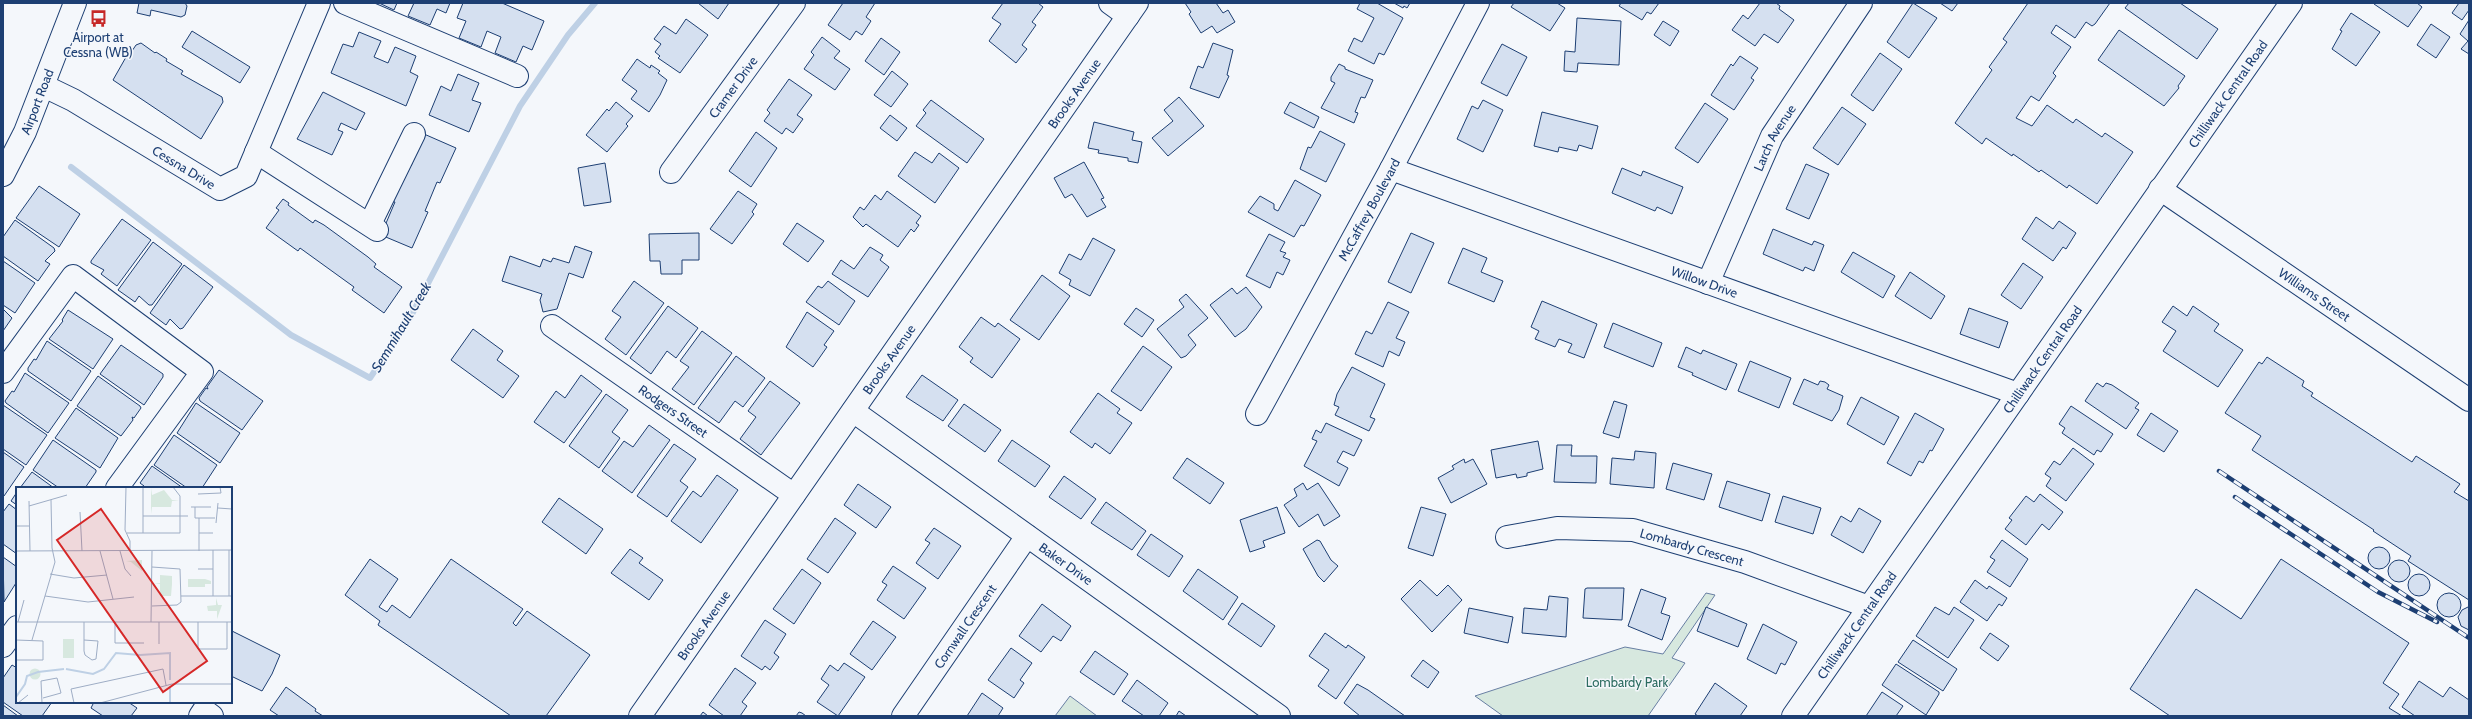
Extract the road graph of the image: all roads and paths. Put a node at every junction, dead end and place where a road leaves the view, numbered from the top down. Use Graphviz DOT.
graph roads {
  1 [pos="75,3"];
  2 [pos="319,3"];
  3 [pos="345,3"];
  4 [pos="794,3"];
  5 [pos="1110,3"];
  6 [pos="1478,3"];
  7 [pos="1860,3"];
  8 [pos="2291,3"];
  9 [pos="1133,10"];
  10 [pos="517,76"];
  11 [pos="44,86"];
  12 [pos="414,134"];
  13 [pos="256,152"];
  14 [pos="1391,169"];
  15 [pos="671,172"];
  16 [pos="3,175"];
  17 [pos="2160,189"];
  18 [pos="1708,283"];
  19 [pos="552,326"];
  20 [pos="3,372"];
  21 [pos="2018,394"];
  22 [pos="2469,400"];
  23 [pos="853,411"];
  24 [pos="1257,414"];
  25 [pos="119,487"];
  26 [pos="794,495"];
  27 [pos="1027,536"];
  28 [pos="1507,537"];
  29 [pos="1869,607"];
  30 [pos="16,628"];
  31 [pos="3,646"];
  32 [pos="200,716"];
  33 [pos="212,716"];
  34 [pos="640,716"];
  35 [pos="903,716"];
  36 [pos="1280,716"];
  37 [pos="1793,716"];
  1 -- 11 [label="street, Airport Road"];
  2 -- 13 [label="street, Cessna Drive"];
  3 -- 10 [label="street"];
  4 -- 15 [label="street, Cramer Drive"];
  5 -- 9 [label="street"];
  6 -- 14 [label="street, McCaffrey Boulevard"];
  7 -- 18 [label="street, Larch Avenue"];
  8 -- 17 [label="street, Chilliwack Central Road"];
  9 -- 23 [label="street, Brooks Avenue"];
  11 -- 13 [label="street, Cessna Drive"];
  11 -- 16 [label="street, Airport Road"];
  12 -- 13 [label="street"];
  14 -- 18 [label="street, Willow Drive"];
  14 -- 24 [label="street, McCaffrey Boulevard"];
  17 -- 21 [label="street, Chilliwack Central Road"];
  17 -- 22 [label="street, Williams Street"];
  18 -- 21 [label="street, Willow Drive"];
  19 -- 26 [label="street, Rodgers Street"];
  20 -- 25 [label="street"];
  21 -- 29 [label="street, Chilliwack Central Road"];
  23 -- 26 [label="street, Brooks Avenue"];
  23 -- 27 [label="street, Baker Drive"];
  26 -- 34 [label="street, Brooks Avenue"];
  27 -- 35 [label="street, Cornwall Crescent"];
  27 -- 36 [label="street, Baker Drive"];
  28 -- 29 [label="street, Lombardy Crescent"];
  29 -- 37 [label="street, Chilliwack Central Road"];
  30 -- 31 [label="street"];
  32 -- 33 [label="street"];
}
